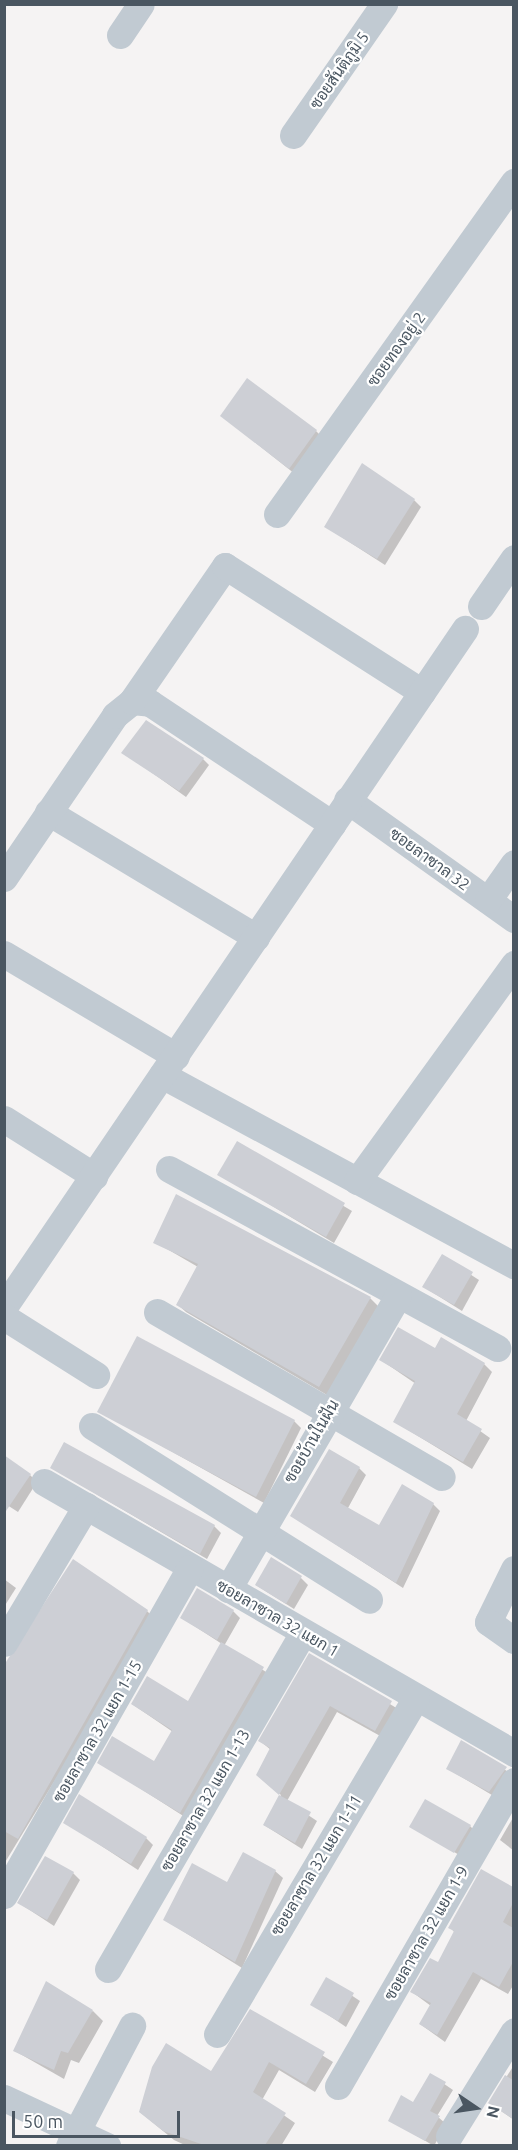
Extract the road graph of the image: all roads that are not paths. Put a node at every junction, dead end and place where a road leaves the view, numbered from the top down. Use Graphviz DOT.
graph roads {
  1 [pos="141,4"];
  2 [pos="384,4"];
  3 [pos="120,35"];
  4 [pos="293,135"];
  5 [pos="513,182"];
  6 [pos="277,514"];
  7 [pos="513,558"];
  8 [pos="481,606"];
  9 [pos="465,629"];
  10 [pos="422,692"];
  11 [pos="132,701"];
  12 [pos="347,800"];
  13 [pos="48,812"];
  14 [pos="332,824"];
  15 [pos="513,863"];
  16 [pos="4,878"];
  17 [pos="488,900"];
  18 [pos="513,919"];
  19 [pos="256,937"];
  20 [pos="4,954"];
  21 [pos="513,964"];
  22 [pos="169,1066"];
  23 [pos="4,1119"];
  24 [pos="169,1169"];
  25 [pos="94,1176"];
  26 [pos="357,1181"];
  27 [pos="513,1265"];
  28 [pos="398,1296"];
  29 [pos="4,1307"];
  30 [pos="157,1312"];
  31 [pos="4,1317"];
  32 [pos="497,1348"];
  33 [pos="96,1375"];
  34 [pos="329,1410"];
  35 [pos="92,1426"];
  36 [pos="442,1477"];
  37 [pos="44,1482"];
  38 [pos="86,1506"];
  39 [pos="259,1533"];
  40 [pos="190,1568"];
  41 [pos="513,1569"];
  42 [pos="228,1589"];
  43 [pos="369,1600"];
  44 [pos="303,1632"];
  45 [pos="513,1640"];
  46 [pos="4,1643"];
  47 [pos="416,1697"];
  48 [pos="513,1753"];
  49 [pos="513,1781"];
  50 [pos="4,1895"];
  51 [pos="108,1969"];
  52 [pos="132,2026"];
  53 [pos="513,2031"];
  54 [pos="217,2034"];
  55 [pos="338,2086"];
  56 [pos="4,2098"];
  57 [pos="449,2136"];
  58 [pos="73,2138"];
  59 [pos="107,2145"];
  1 -- 3 [label="street"];
  2 -- 4 [label="street, ซอยสันติภูมิ 5"];
  5 -- 6 [label="street, ซอยทองอยู่ 2"];
  7 -- 8 [label="street"];
  9 -- 10 [label="street"];
  10 -- 11 [label="street"];
  10 -- 12 [label="street"];
  11 -- 13 [label="street"];
  11 -- 14 [label="street"];
  12 -- 14 [label="street"];
  12 -- 17 [label="street, ซอยลาซาล 32"];
  13 -- 16 [label="street"];
  13 -- 19 [label="street"];
  14 -- 19 [label="street"];
  15 -- 17 [label="street"];
  17 -- 18 [label="street, ซอยลาซาล 32"];
  19 -- 22 [label="street"];
  20 -- 22 [label="street"];
  21 -- 26 [label="street"];
  22 -- 25 [label="street"];
  22 -- 26 [label="street"];
  23 -- 25 [label="street"];
  24 -- 28 [label="street"];
  25 -- 29 [label="street"];
  26 -- 27 [label="street"];
  28 -- 32 [label="street"];
  28 -- 34 [label="street, ซอยบ้านในฝัน"];
  30 -- 34 [label="street"];
  31 -- 33 [label="street"];
  34 -- 36 [label="street"];
  34 -- 39 [label="street, ซอยบ้านในฝัน"];
  35 -- 39 [label="street"];
  37 -- 38 [label="street, ซอยลาซาล 32 แยก 1"];
  38 -- 40 [label="street, ซอยลาซาล 32 แยก 1"];
  38 -- 46 [label="street"];
  39 -- 42 [label="street, ซอยบ้านในฝัน"];
  39 -- 43 [label="street"];
  40 -- 42 [label="street, ซอยลาซาล 32 แยก 1"];
  40 -- 50 [label="street, ซอยลาซาล 32 แยก 1-15"];
  41 -- 45 [label="street"];
  42 -- 44 [label="street, ซอยลาซาล 32 แยก 1"];
  44 -- 47 [label="street, ซอยลาซาล 32 แยก 1"];
  44 -- 51 [label="street, ซอยลาซาล 32 แยก 1-13"];
  47 -- 48 [label="street, ซอยลาซาล 32 แยก 1"];
  47 -- 54 [label="street, ซอยลาซาล 32 แยก 1-11"];
  49 -- 55 [label="street, ซอยลาซาล 32 แยก 1-9"];
  52 -- 58 [label="street"];
  53 -- 57 [label="street"];
  56 -- 58 [label="street"];
  58 -- 59 [label="street"];
}
